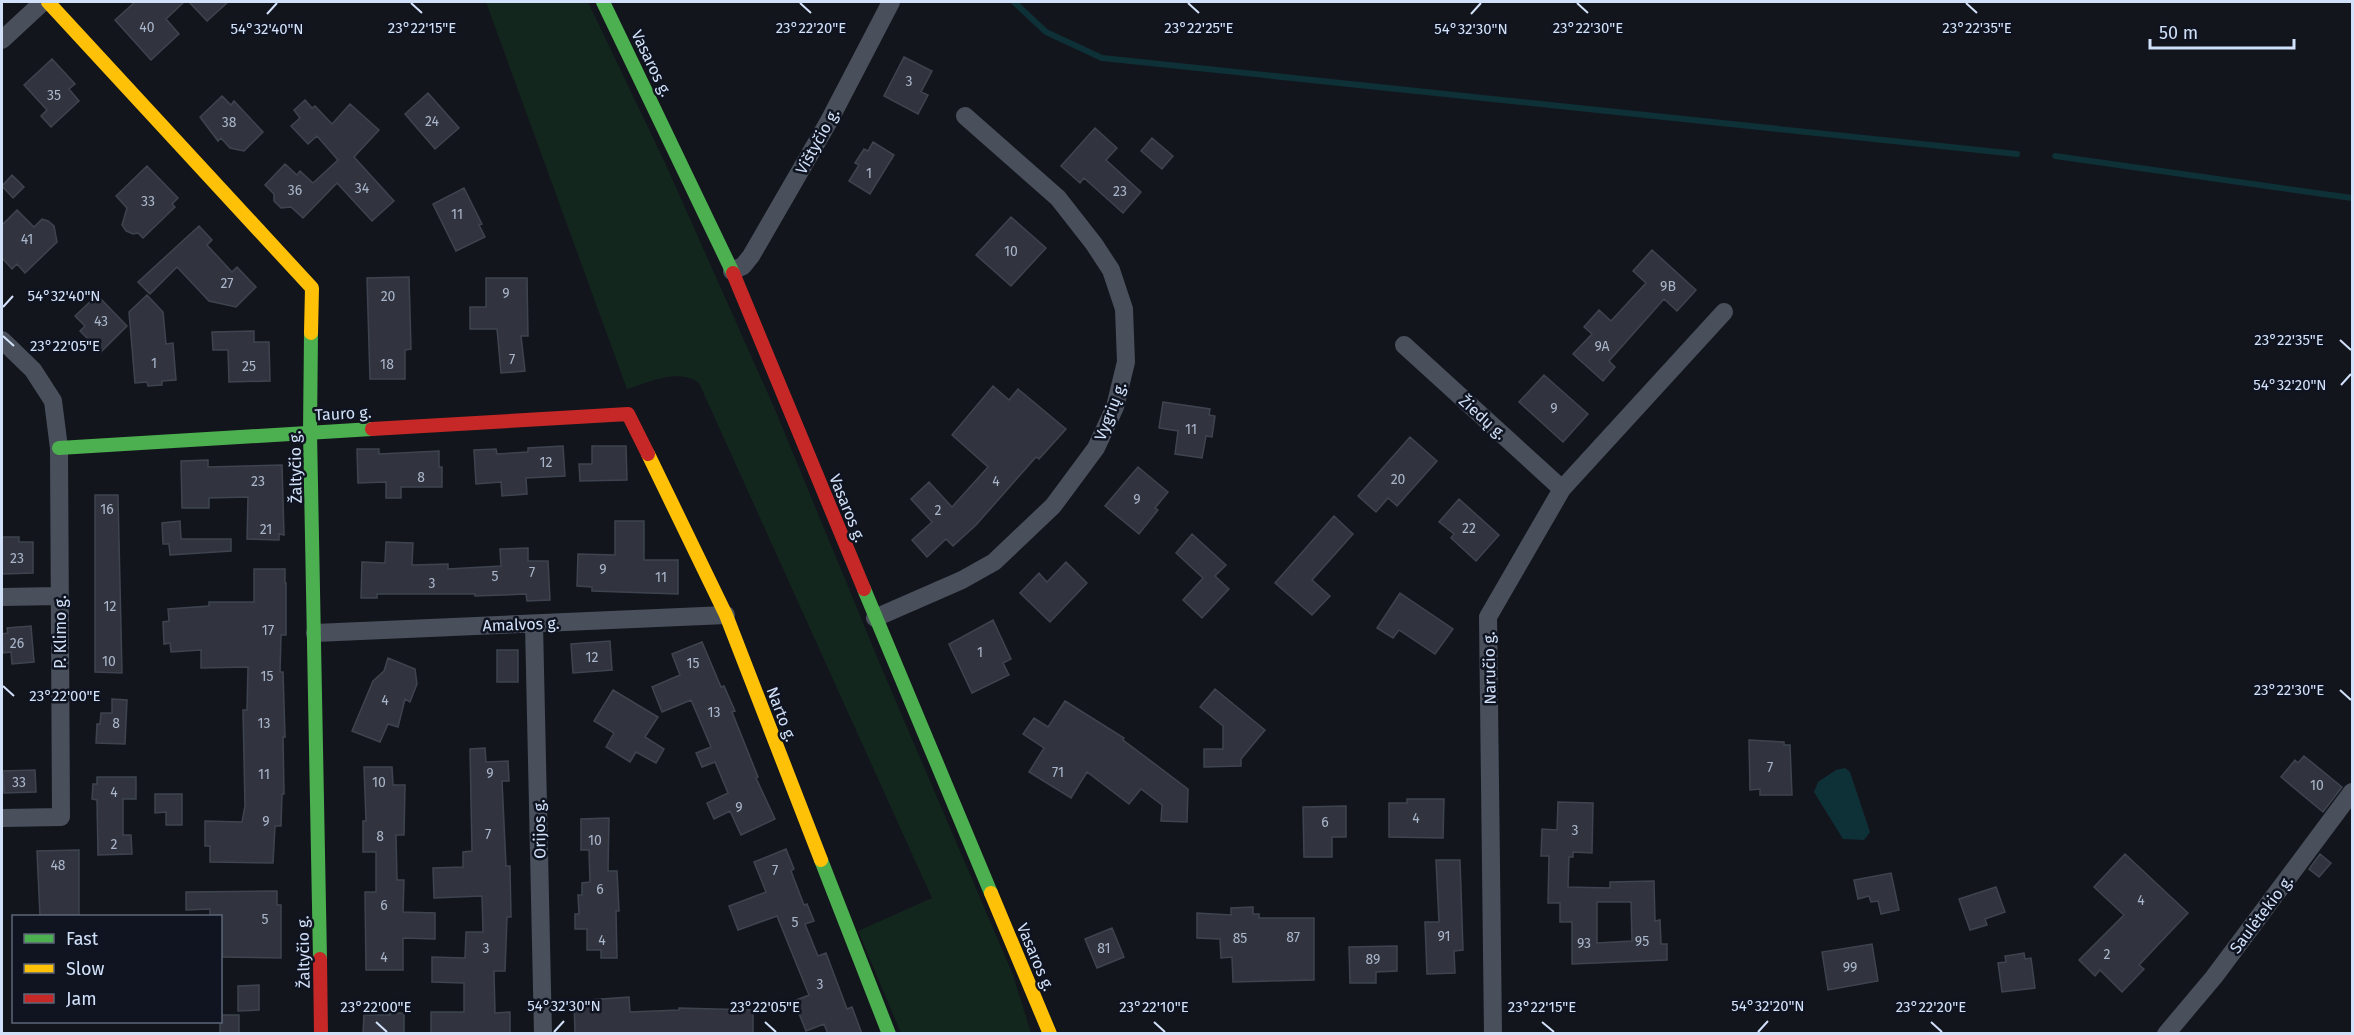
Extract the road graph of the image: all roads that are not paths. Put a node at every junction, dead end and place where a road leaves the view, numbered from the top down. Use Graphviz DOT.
graph roads {
  1 [pos="43,2"];
  2 [pos="48,2"];
  3 [pos="603,2"];
  4 [pos="891,2"];
  5 [pos="2,40"];
  6 [pos="965,116"];
  7 [pos="732,271"];
  8 [pos="1724,312"];
  9 [pos="2,340"];
  10 [pos="1404,345"];
  11 [pos="628,414"];
  12 [pos="310,432"];
  13 [pos="59,448"];
  14 [pos="1562,489"];
  15 [pos="59,596"];
  16 [pos="2,597"];
  17 [pos="726,615"];
  18 [pos="875,618"];
  19 [pos="534,624"];
  20 [pos="315,633"];
  21 [pos="2352,792"];
  22 [pos="2,818"];
  23 [pos="321,1034"];
  24 [pos="543,1034"];
  25 [pos="890,1034"];
  26 [pos="1050,1034"];
  27 [pos="1493,1034"];
  28 [pos="2166,1034"];
  1 -- 5 [label="street"];
  2 -- 12 [label="street, Žaltyčio g."];
  3 -- 7 [label="street, Vasaros g."];
  4 -- 7 [label="street, Vištyčio g."];
  6 -- 18 [label="street, Vygrių g."];
  7 -- 18 [label="street, Vasaros g."];
  8 -- 14 [label="street, Naručio g."];
  9 -- 13 [label="street, P. Klimo g."];
  10 -- 14 [label="street, Žiedų g."];
  11 -- 12 [label="street, Tauro g."];
  11 -- 17 [label="street, Narto g."];
  12 -- 13 [label="street, Tauro g."];
  12 -- 20 [label="street, Žaltyčio g."];
  13 -- 15 [label="street, P. Klimo g."];
  14 -- 27 [label="street, Naručio g."];
  15 -- 16 [label="street"];
  15 -- 22 [label="street, P. Klimo g."];
  17 -- 19 [label="street, Amalvos g."];
  17 -- 25 [label="street, Narto g."];
  18 -- 26 [label="street, Vasaros g."];
  19 -- 20 [label="street, Amalvos g."];
  19 -- 24 [label="street, Orijos g."];
  20 -- 23 [label="street, Žaltyčio g."];
  21 -- 28 [label="street, Saulėtekio g."];
}
